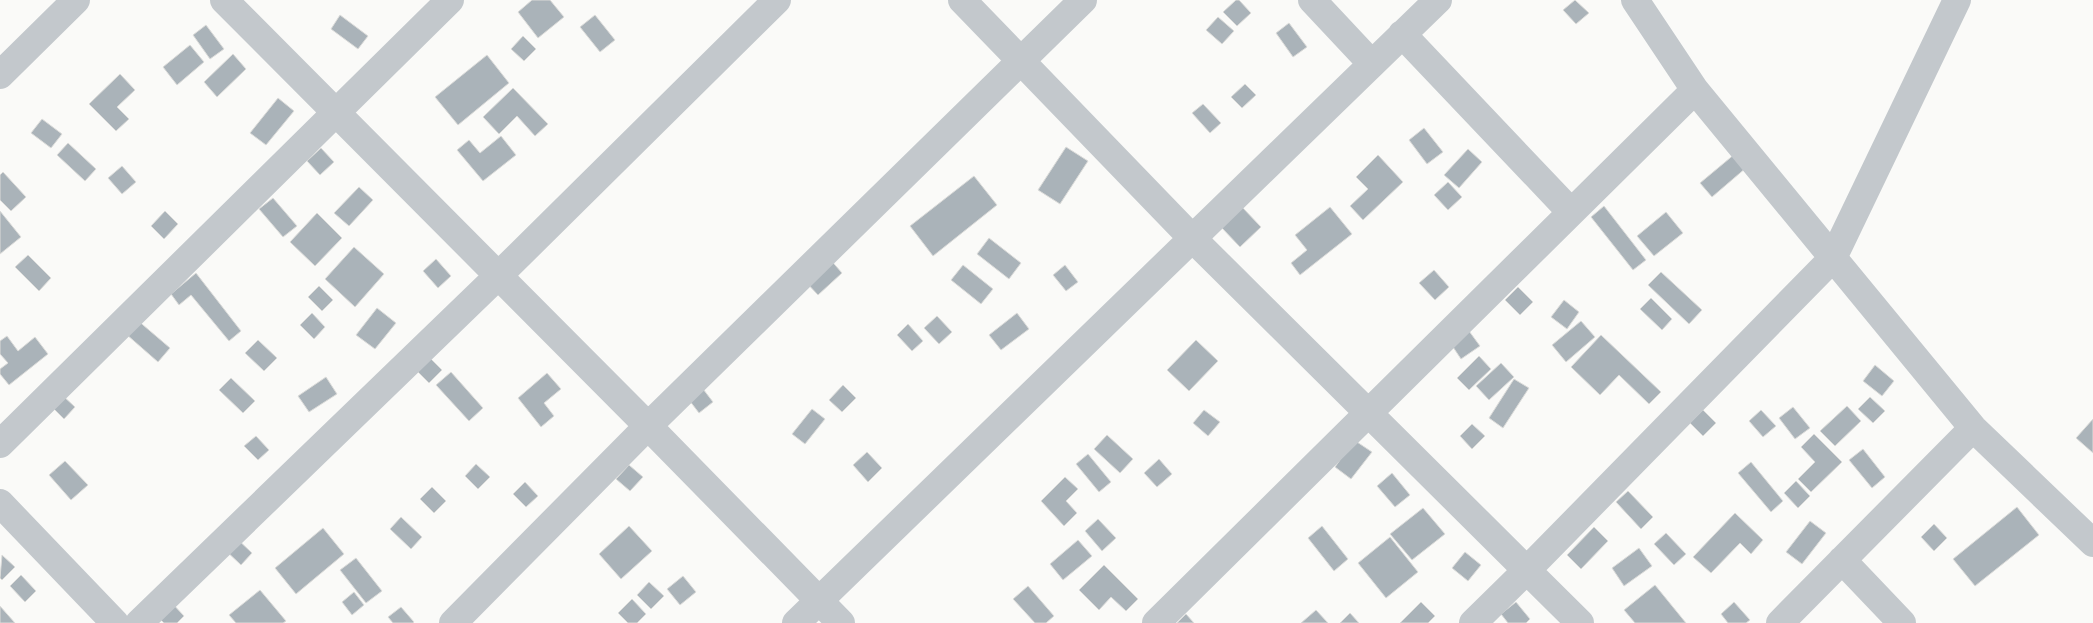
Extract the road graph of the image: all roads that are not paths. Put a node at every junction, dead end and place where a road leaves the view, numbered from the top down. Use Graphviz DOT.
graph roads {
  1 [pos="76,0"];
  2 [pos="224,0"];
  3 [pos="450,0"];
  4 [pos="778,0"];
  5 [pos="962,0"];
  6 [pos="1084,0"];
  7 [pos="1312,0"];
  8 [pos="1438,0"];
  9 [pos="1635,0"];
  10 [pos="1957,0"];
  11 [pos="1402,34"];
  12 [pos="1021,60"];
  13 [pos="1372,64"];
  14 [pos="0,75"];
  15 [pos="1695,90"];
  16 [pos="337,112"];
  17 [pos="1571,212"];
  18 [pos="1192,238"];
  19 [pos="1833,258"];
  20 [pos="498,276"];
  21 [pos="1366,412"];
  22 [pos="648,426"];
  23 [pos="1973,428"];
  24 [pos="0,444"];
  25 [pos="0,502"];
  26 [pos="2093,543"];
  27 [pos="1842,560"];
  28 [pos="1528,570"];
  29 [pos="818,601"];
  30 [pos="116,623"];
  31 [pos="139,623"];
  32 [pos="453,623"];
  33 [pos="796,623"];
  34 [pos="841,623"];
  35 [pos="1156,623"];
  36 [pos="1473,623"];
  37 [pos="1580,623"];
  38 [pos="1780,623"];
  39 [pos="1902,623"];
  1 -- 14 [label="street"];
  2 -- 16 [label="street"];
  3 -- 16 [label="street"];
  4 -- 20 [label="street"];
  5 -- 12 [label="street"];
  6 -- 12 [label="street"];
  7 -- 13 [label="street"];
  8 -- 11 [label="street"];
  9 -- 15 [label="street"];
  10 -- 19 [label="street"];
  11 -- 13 [label="street"];
  11 -- 17 [label="street"];
  12 -- 18 [label="street"];
  12 -- 22 [label="street"];
  13 -- 18 [label="street"];
  15 -- 17 [label="street"];
  15 -- 19 [label="street"];
  16 -- 20 [label="street"];
  16 -- 24 [label="street"];
  17 -- 21 [label="street"];
  18 -- 21 [label="street"];
  18 -- 29 [label="street"];
  19 -- 23 [label="street"];
  19 -- 28 [label="street"];
  20 -- 22 [label="street"];
  20 -- 31 [label="street"];
  21 -- 28 [label="street"];
  21 -- 35 [label="street"];
  22 -- 29 [label="street"];
  22 -- 32 [label="street"];
  23 -- 26 [label="street"];
  23 -- 27 [label="street"];
  25 -- 30 [label="street"];
  27 -- 38 [label="street"];
  27 -- 39 [label="street"];
  28 -- 36 [label="street"];
  28 -- 37 [label="street"];
  29 -- 33 [label="street"];
  29 -- 34 [label="street"];
}
